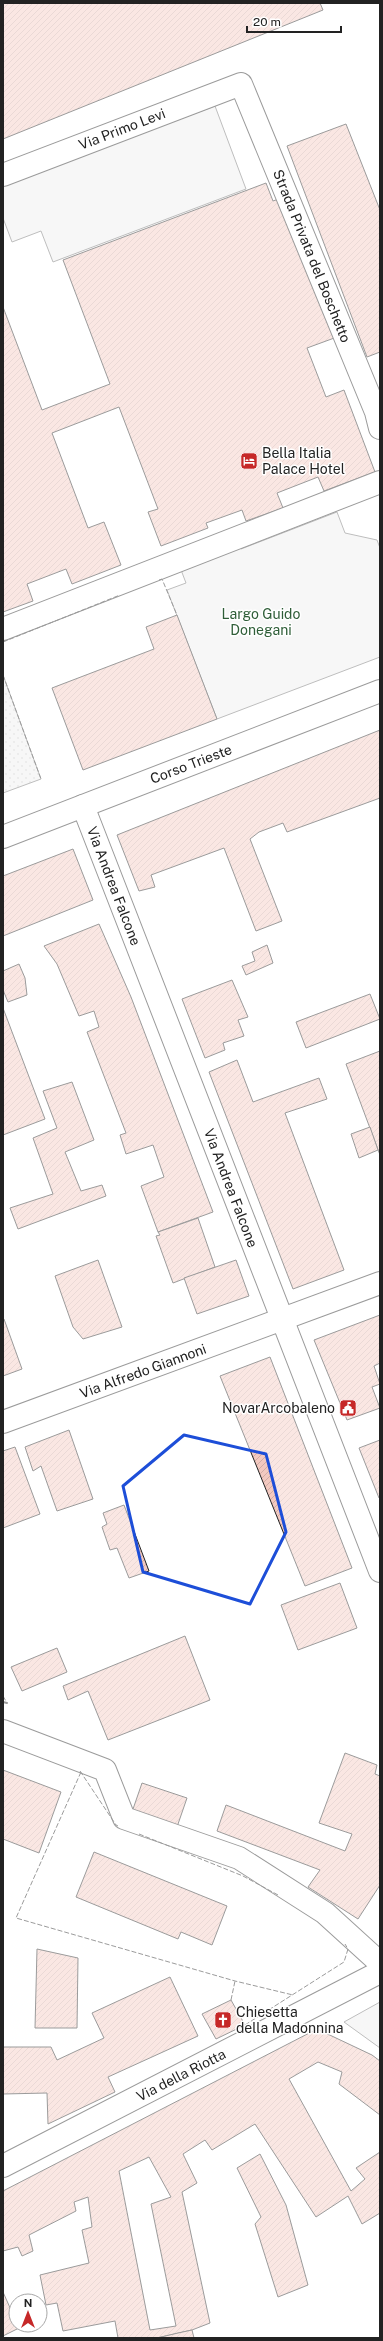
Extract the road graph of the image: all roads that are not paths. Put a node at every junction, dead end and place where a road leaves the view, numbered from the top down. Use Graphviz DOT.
graph roads {
  1 [pos="241,84"];
  2 [pos="3,175"];
  3 [pos="380,428"];
  4 [pos="380,482"];
  5 [pos="3,629"];
  6 [pos="380,691"];
  7 [pos="83,806"];
  8 [pos="3,836"];
  9 [pos="380,1283"];
  10 [pos="283,1320"];
  11 [pos="3,1422"];
  12 [pos="380,1571"];
  13 [pos="3,1731"];
  14 [pos="380,1963"];
  15 [pos="380,1972"];
  16 [pos="3,2166"];
  1 -- 2 [label="street, Via Primo Levi"];
  1 -- 3 [label="street, Strada Privata del Boschetto"];
  4 -- 5 [label="street"];
  6 -- 7 [label="street, Corso Trieste"];
  7 -- 8 [label="street, Corso Trieste"];
  7 -- 10 [label="street, Via Andrea Falcone"];
  9 -- 10 [label="street, Via Alfredo Giannoni"];
  10 -- 11 [label="street, Via Alfredo Giannoni"];
  10 -- 12 [label="street, Via Andrea Falcone"];
  13 -- 14 [label="street"];
  15 -- 16 [label="street, Via della Riotta"];
}
